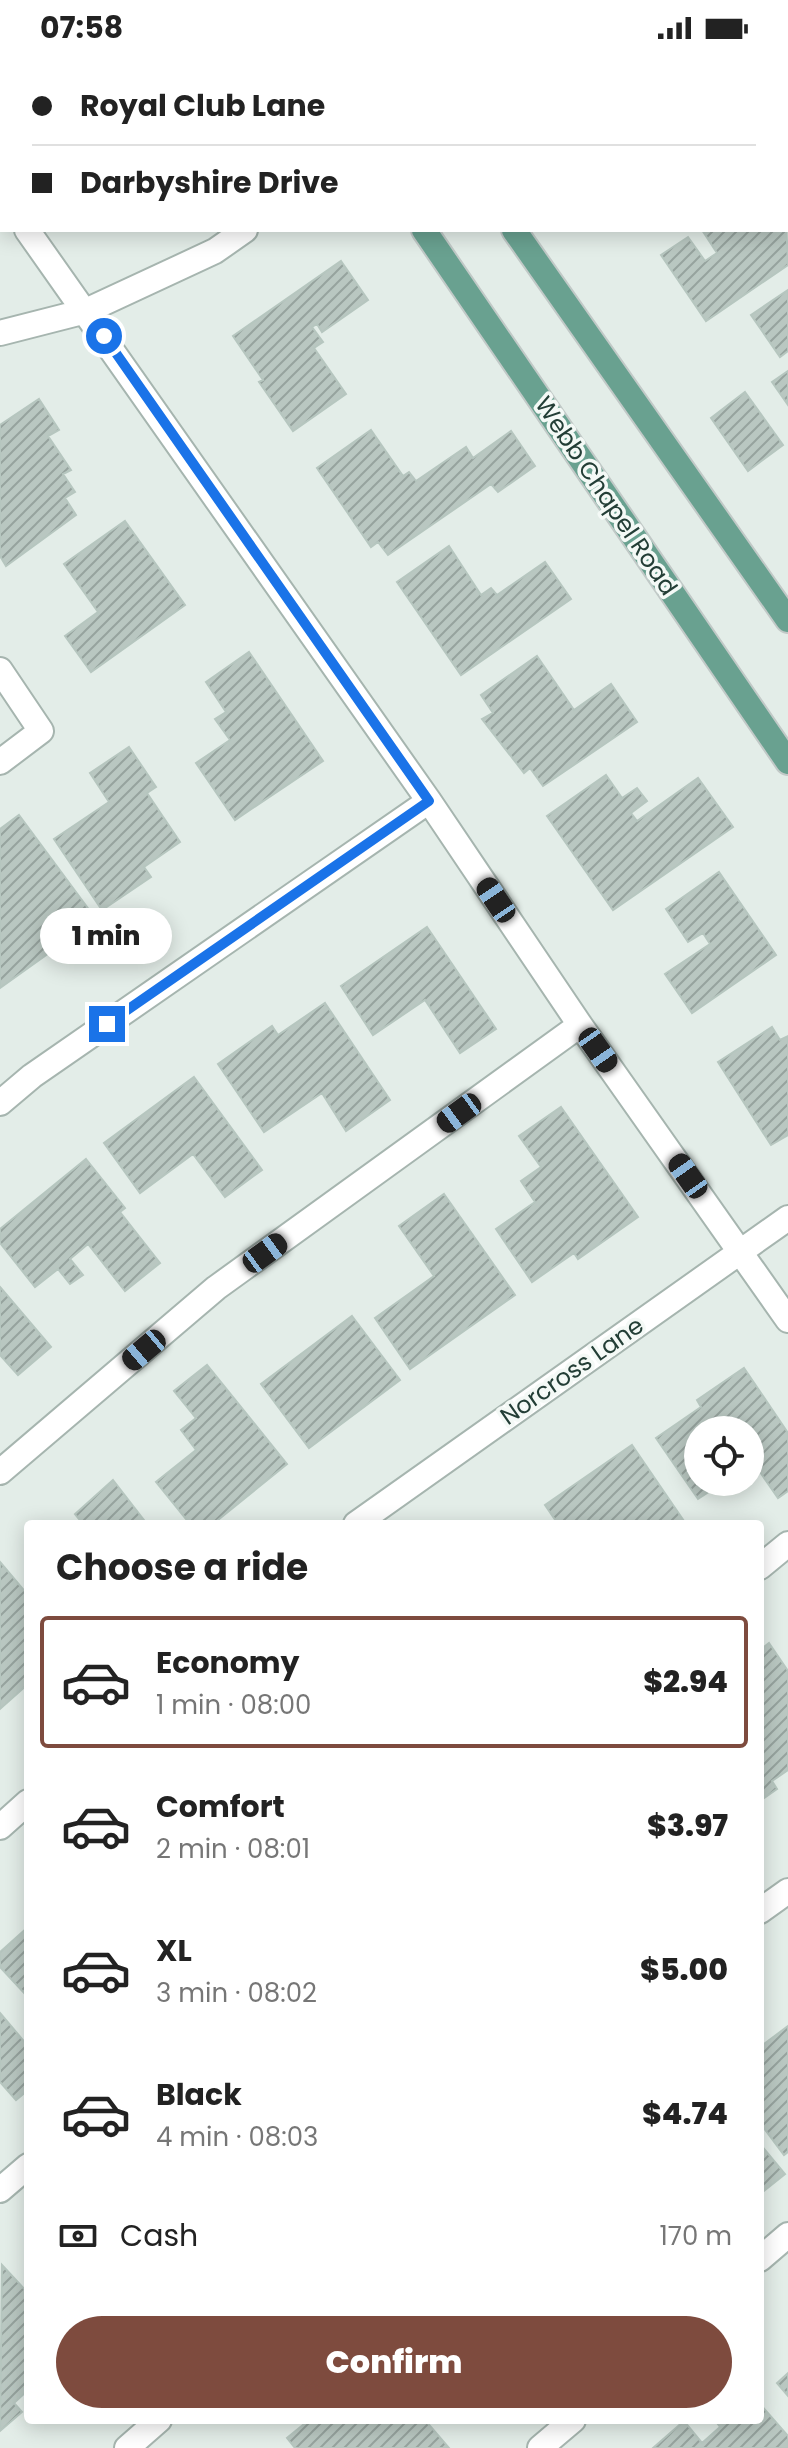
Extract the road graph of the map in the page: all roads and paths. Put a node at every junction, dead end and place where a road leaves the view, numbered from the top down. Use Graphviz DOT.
graph roads {
  1 [pos="28,232"];
  2 [pos="242,232"];
  3 [pos="425,232"];
  4 [pos="515,232"];
  5 [pos="86,311"];
  6 [pos="0,333"];
  7 [pos="788,620"];
  8 [pos="0,670"];
  9 [pos="0,762"];
  10 [pos="788,762"];
  11 [pos="429,801"];
  12 [pos="580,1025"];
  13 [pos="0,1103"];
  14 [pos="788,1218"];
  15 [pos="741,1251"];
  16 [pos="788,1320"];
  17 [pos="0,1472"];
  18 [pos="362,1520"];
  19 [pos="788,1544"];
  20 [pos="764,1564"];
  21 [pos="24,1806"];
  22 [pos="0,1827"];
  23 [pos="788,1891"];
  24 [pos="764,1908"];
  25 [pos="24,2169"];
  26 [pos="0,2190"];
  27 [pos="788,2235"];
  28 [pos="764,2256"];
  29 [pos="154,2424"];
  30 [pos="568,2424"];
  31 [pos="127,2448"];
  32 [pos="540,2448"];
  1 -- 5 [label="street"];
  2 -- 5 [label="street"];
  3 -- 10 [label="main road, Webb Chapel Road"];
  4 -- 7 [label="main road"];
  5 -- 6 [label="street"];
  5 -- 11 [label="street"];
  8 -- 9 [label="street"];
  11 -- 12 [label="street"];
  11 -- 13 [label="street"];
  12 -- 15 [label="street"];
  12 -- 17 [label="street"];
  14 -- 15 [label="street, Norcross Lane"];
  15 -- 16 [label="street"];
  15 -- 18 [label="street, Norcross Lane"];
  19 -- 20 [label="street"];
  21 -- 22 [label="street"];
  23 -- 24 [label="street"];
  25 -- 26 [label="street"];
  27 -- 28 [label="street"];
  29 -- 31 [label="street"];
  30 -- 32 [label="street"];
}
